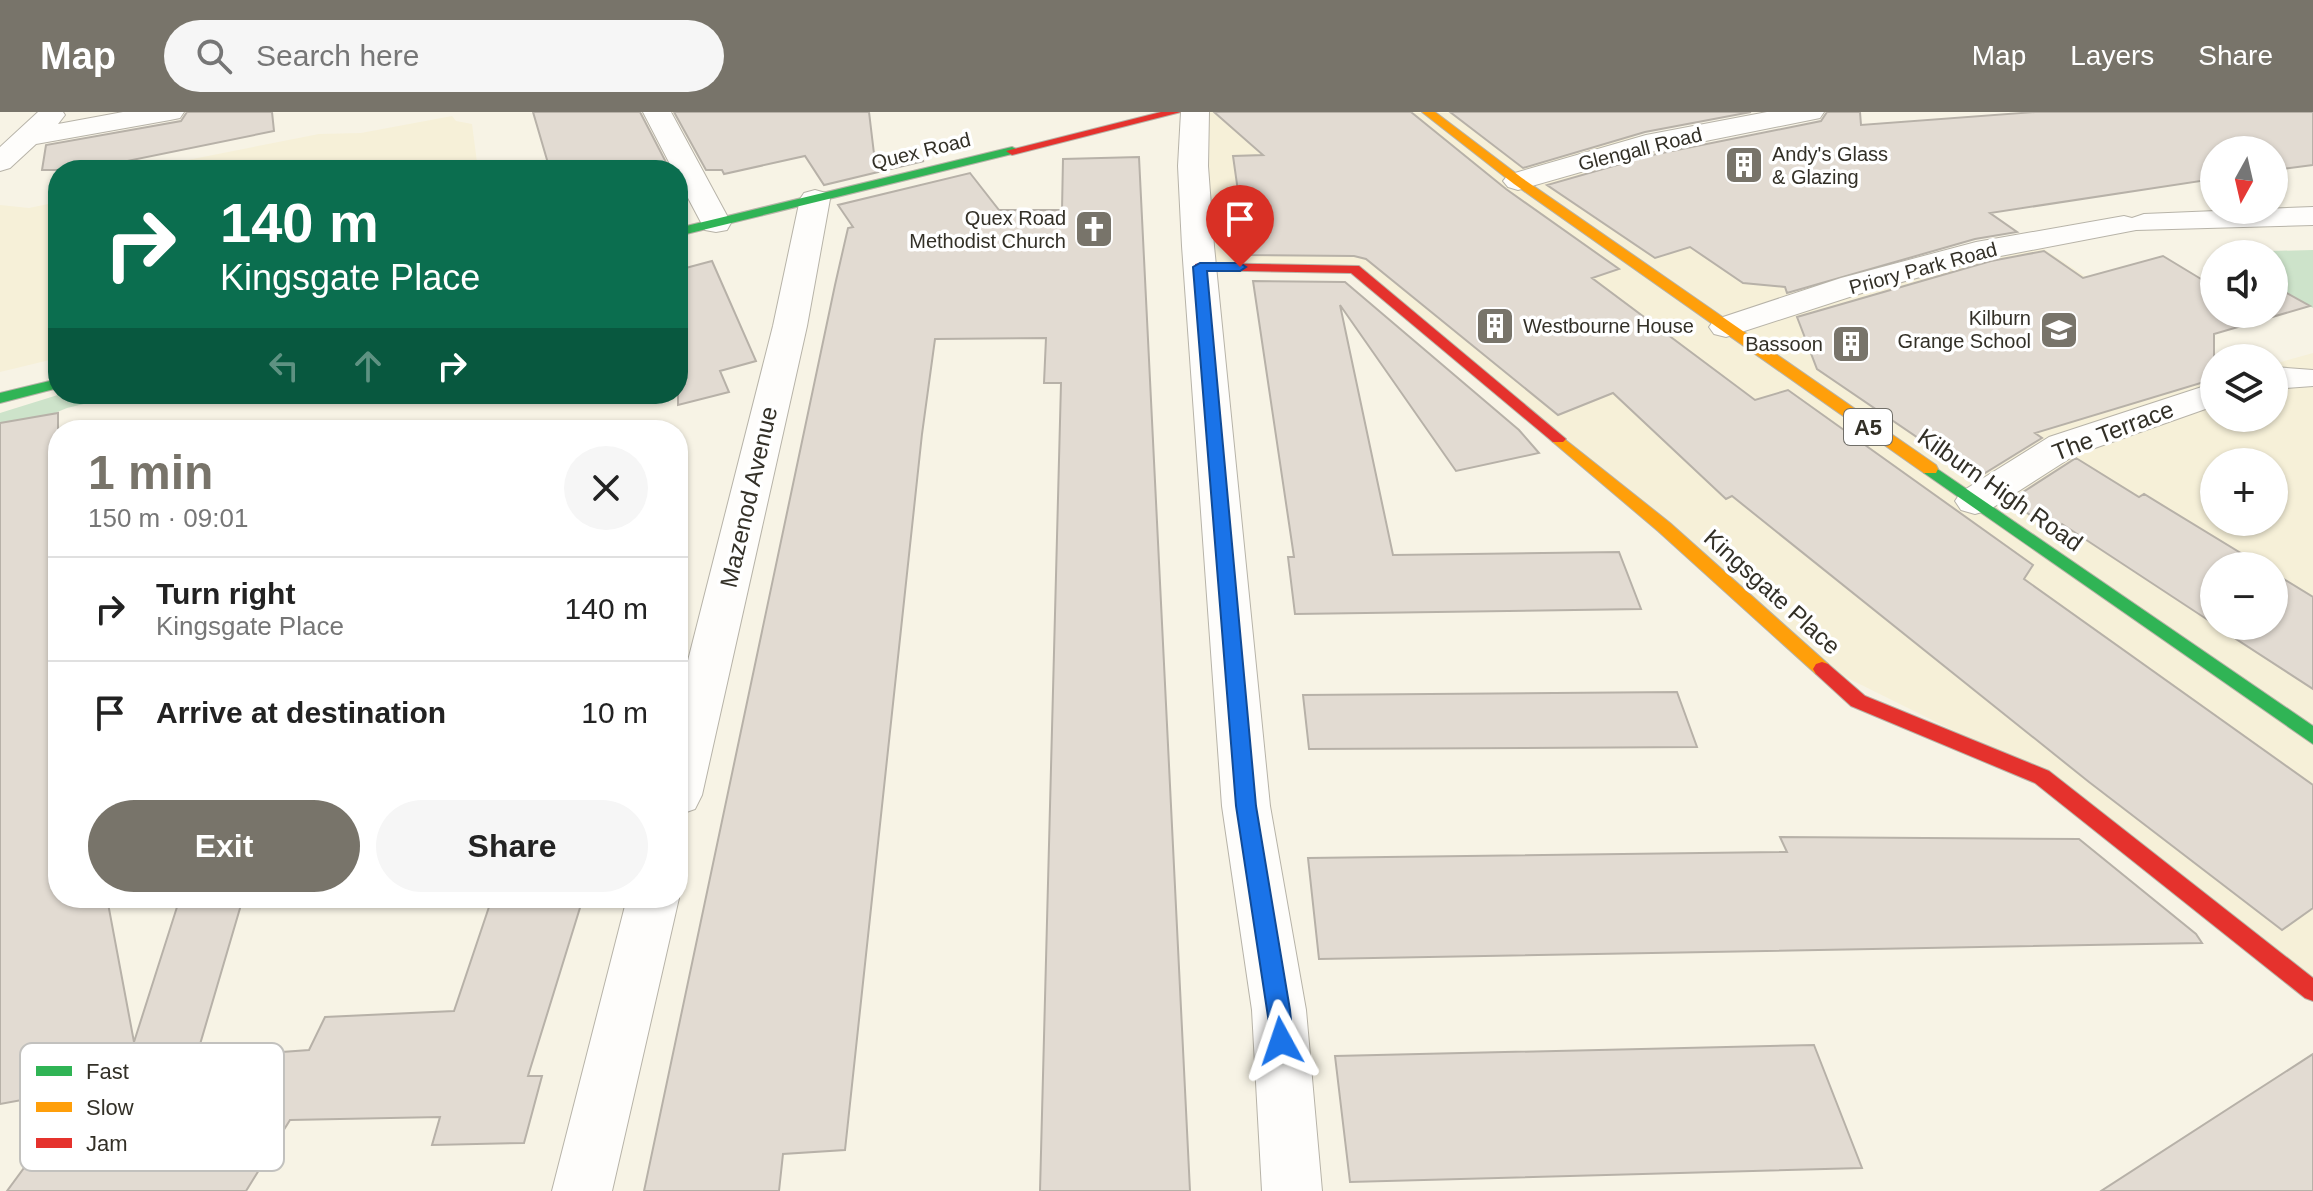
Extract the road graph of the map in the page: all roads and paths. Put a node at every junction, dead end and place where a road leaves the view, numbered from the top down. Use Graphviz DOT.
graph roads {
  1 [pos="54,112"];
  2 [pos="170,112"];
  3 [pos="657,112"];
  4 [pos="1175,112"];
  5 [pos="1195,112"];
  6 [pos="1428,112"];
  7 [pos="1810,112"];
  8 [pos="30,137"];
  9 [pos="683,160"];
  10 [pos="0,162"];
  11 [pos="688,170"];
  12 [pos="1518,181"];
  13 [pos="815,199"];
  14 [pos="2313,216"];
  15 [pos="716,223"];
  16 [pos="688,230"];
  17 [pos="1200,267"];
  18 [pos="1726,327"];
  19 [pos="48,386"];
  20 [pos="0,398"];
  21 [pos="2200,399"];
  22 [pos="1975,501"];
  23 [pos="2313,736"];
  24 [pos="688,753"];
  25 [pos="651,908"];
  26 [pos="2313,991"];
  27 [pos="582,1191"];
  28 [pos="1292,1191"];
  1 -- 8 [label="street"];
  2 -- 8 [label="street"];
  3 -- 9 [label="street"];
  4 -- 13 [label="main road, Quex Road"];
  5 -- 17 [label="street"];
  6 -- 12 [label="main road, Kilburn High Road / A5"];
  7 -- 12 [label="street, Glengall Road"];
  8 -- 10 [label="street"];
  11 -- 15 [label="street"];
  12 -- 18 [label="main road, Kilburn High Road / A5"];
  13 -- 15 [label="main road, Quex Road"];
  13 -- 24 [label="street, Mazenod Avenue"];
  14 -- 18 [label="street, Priory Park Road"];
  15 -- 16 [label="main road, Quex Road"];
  17 -- 26 [label="main road, Kingsgate Place"];
  17 -- 28 [label="street"];
  18 -- 22 [label="main road, Kilburn High Road / A5"];
  19 -- 20 [label="main road"];
  21 -- 22 [label="street, The Terrace"];
  22 -- 23 [label="main road, Kilburn High Road / A5"];
  25 -- 27 [label="street"];
}
